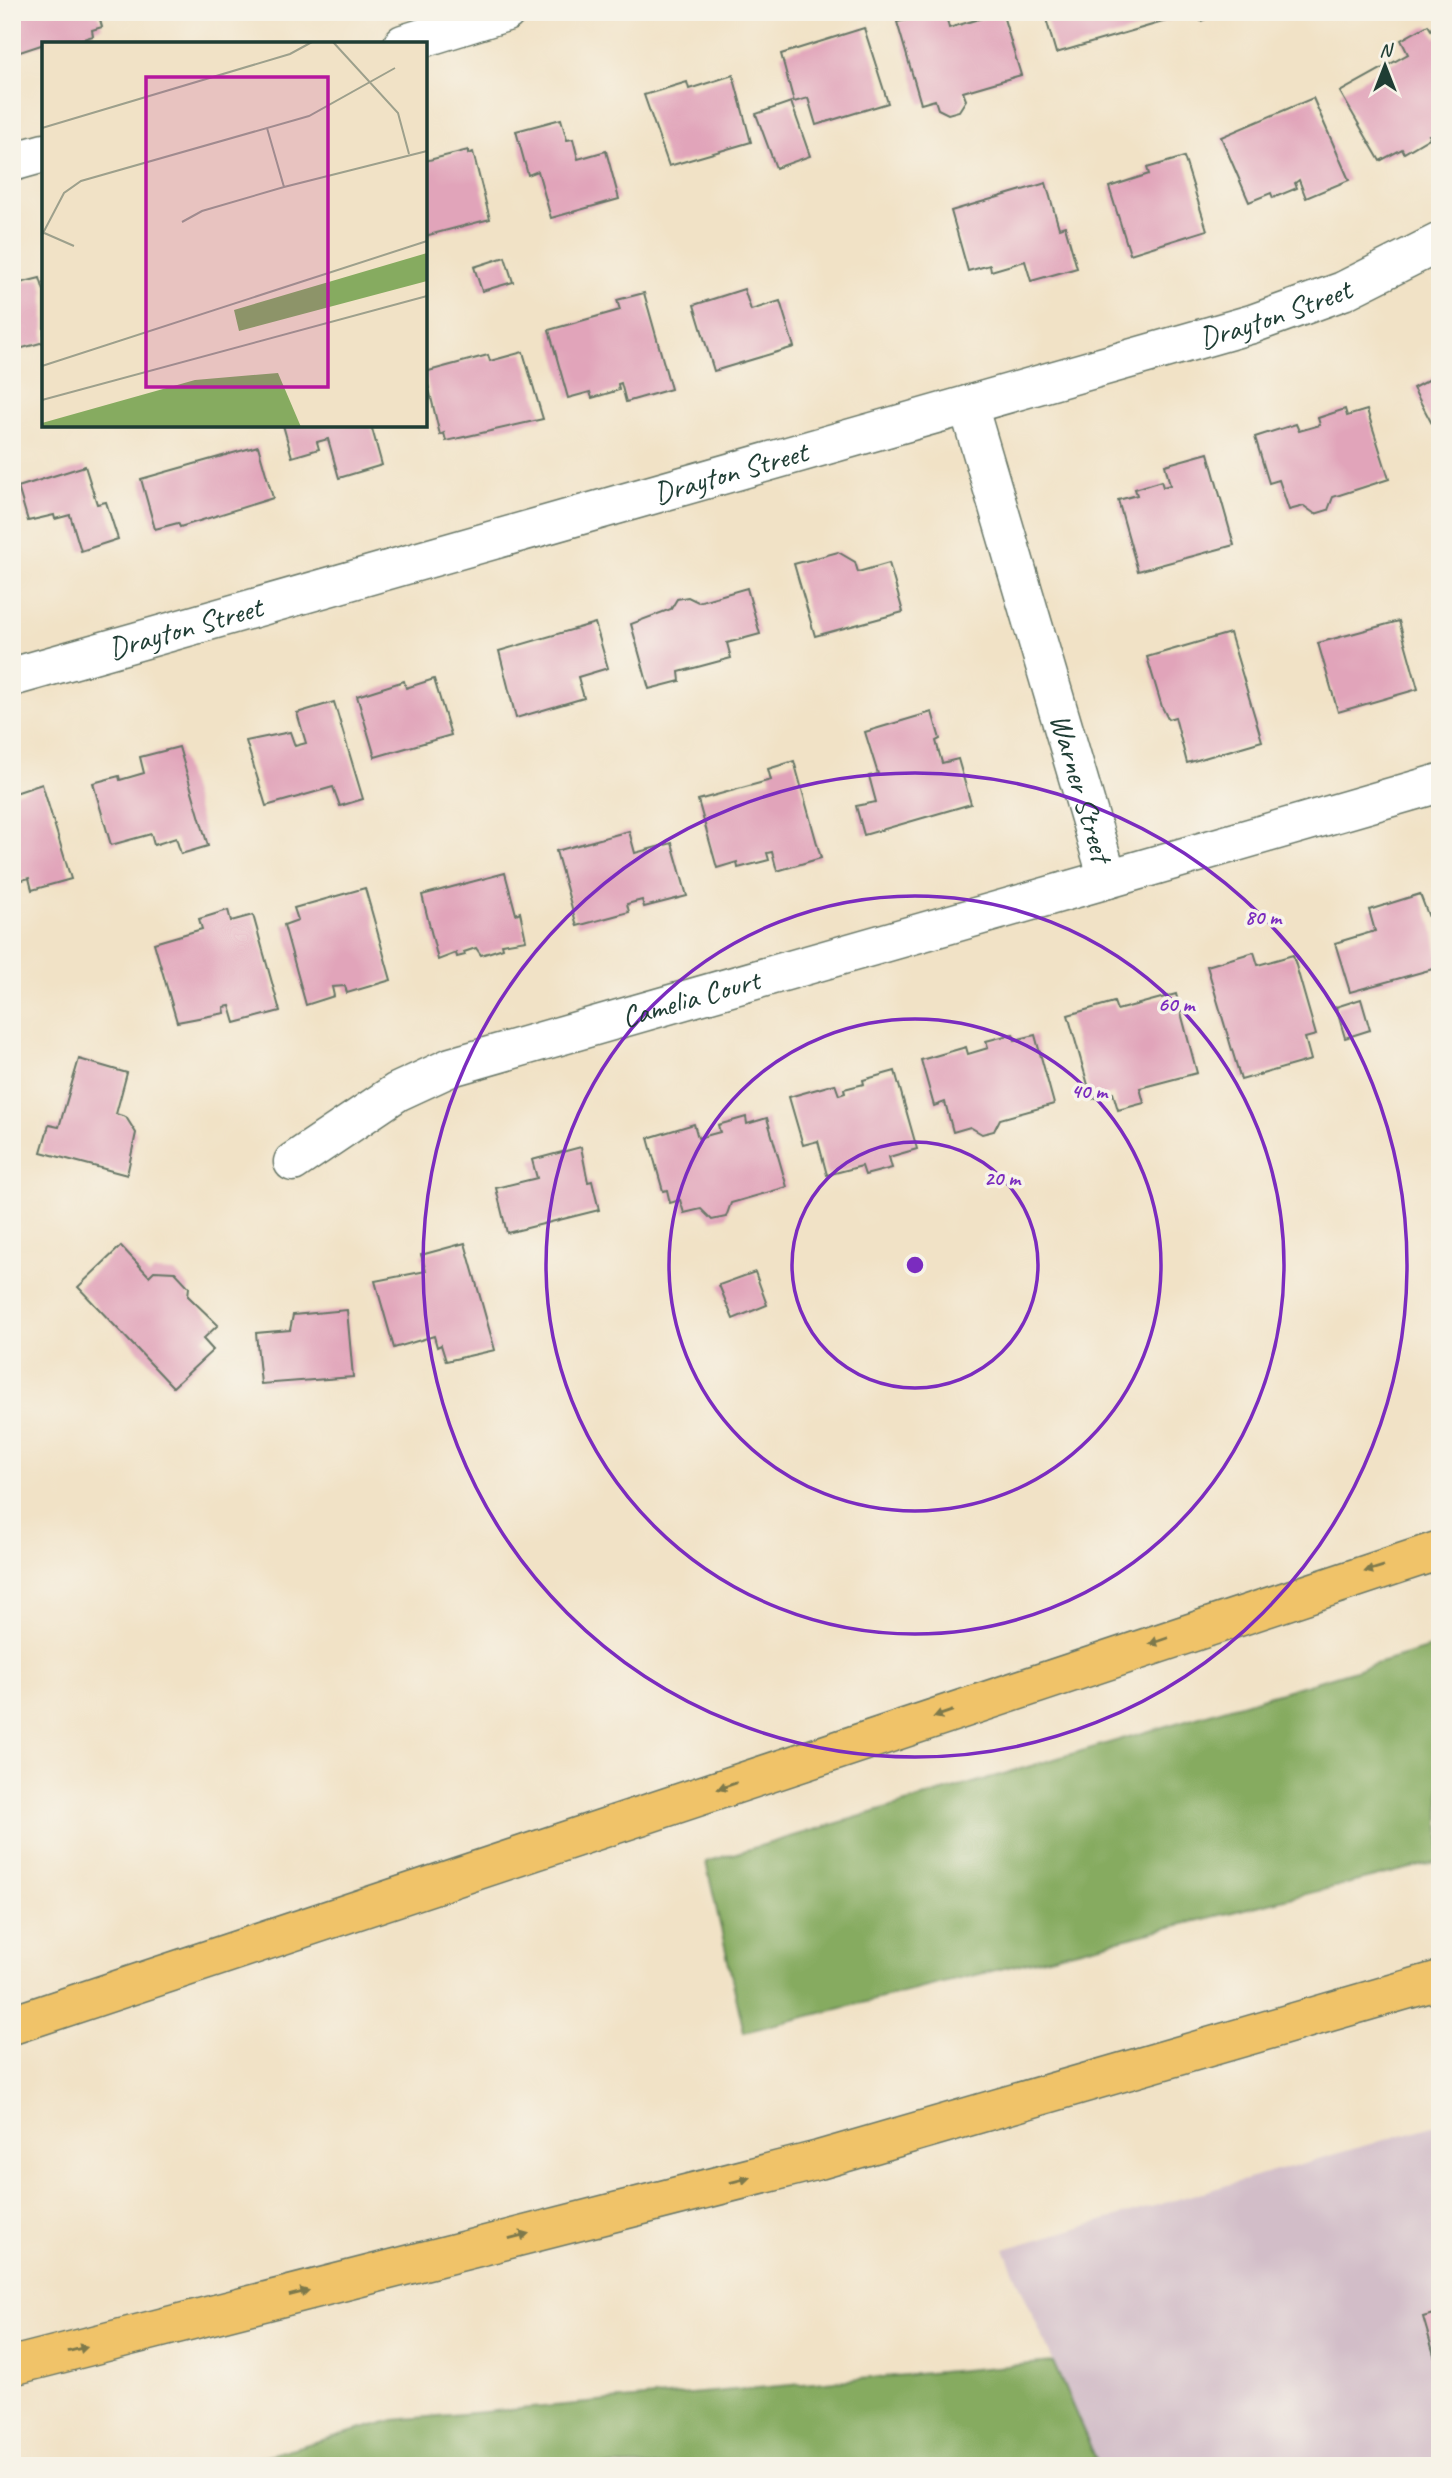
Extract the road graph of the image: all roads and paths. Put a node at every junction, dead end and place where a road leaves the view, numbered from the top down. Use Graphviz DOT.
graph roads {
  1 [pos="506,12"];
  2 [pos="410,42"];
  3 [pos="42,154"];
  4 [pos="12,162"];
  5 [pos="1440,242"];
  6 [pos="968,405"];
  7 [pos="12,677"];
  8 [pos="1440,783"];
  9 [pos="1108,879"];
  10 [pos="293,1162"];
  11 [pos="1440,1550"];
  12 [pos="1440,1980"];
  13 [pos="12,2025"];
  14 [pos="12,2366"];
  1 -- 2 [label="street"];
  3 -- 4 [label="street"];
  5 -- 6 [label="street, Drayton Street"];
  6 -- 7 [label="street, Drayton Street"];
  6 -- 9 [label="street, Warner Street"];
  8 -- 9 [label="street, Warner Street"];
  9 -- 10 [label="street, Camelia Court"];
  11 -- 13 [label="highway, one-way"];
  14 -- 12 [label="highway, one-way"];
}
